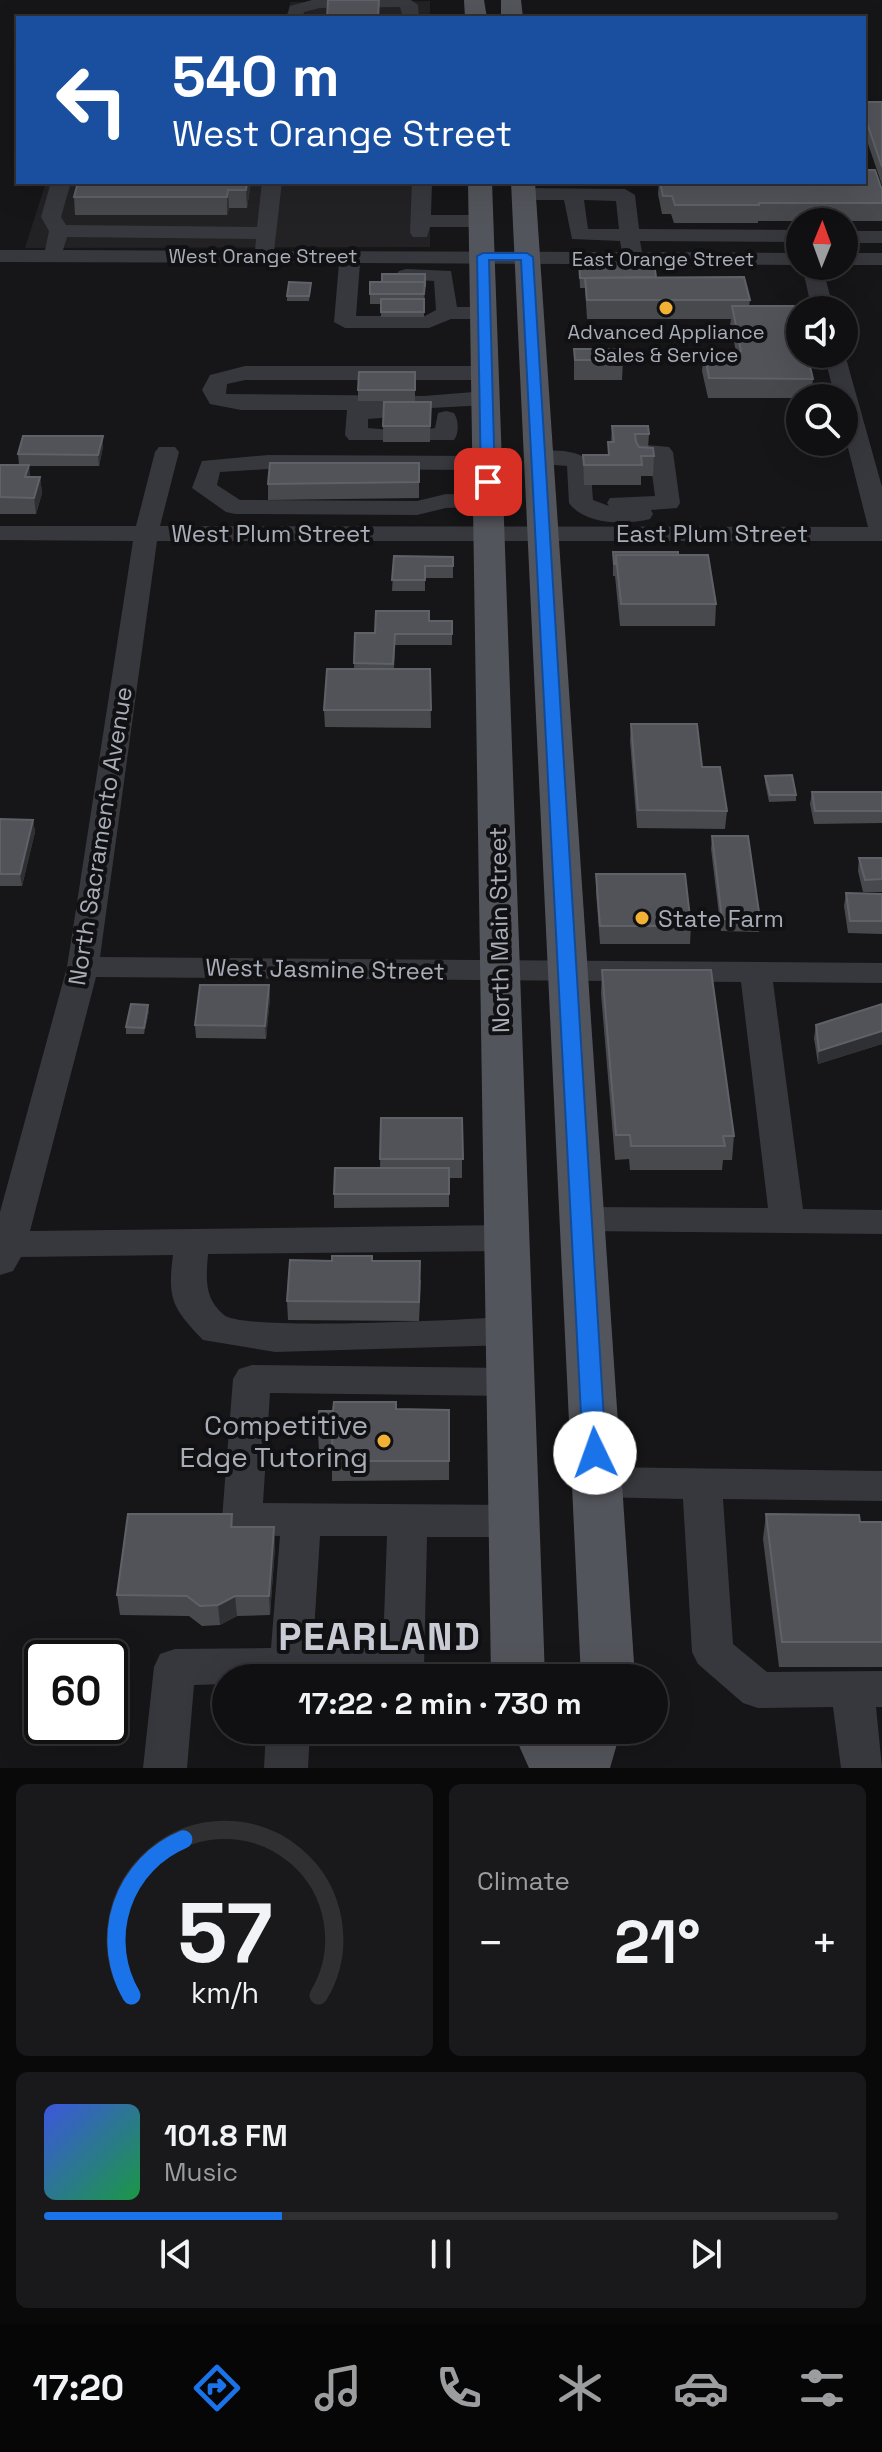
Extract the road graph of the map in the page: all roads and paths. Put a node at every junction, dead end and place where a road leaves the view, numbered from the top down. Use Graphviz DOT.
graph roads {
  1 [pos="294,16"];
  2 [pos="411,16"];
  3 [pos="60,184"];
  4 [pos="272,184"];
  5 [pos="422,184"];
  6 [pos="480,184"];
  7 [pos="524,188"];
  8 [pos="573,194"];
  9 [pos="481,221"];
  10 [pos="59,231"];
  11 [pos="267,233"];
  12 [pos="630,236"];
  13 [pos="786,236"];
  14 [pos="858,237"];
  15 [pos="882,237"];
  16 [pos="0,256"];
  17 [pos="51,256"];
  18 [pos="264,256"];
  19 [pos="483,256"];
  20 [pos="527,257"];
  21 [pos="633,258"];
  22 [pos="786,259"];
  23 [pos="349,265"];
  24 [pos="444,285"];
  25 [pos="483,285"];
  26 [pos="447,313"];
  27 [pos="484,313"];
  28 [pos="839,368"];
  29 [pos="444,373"];
  30 [pos="486,396"];
  31 [pos="440,418"];
  32 [pos="383,435"];
  33 [pos="167,452"];
  34 [pos="647,452"];
  35 [pos="537,458"];
  36 [pos="446,463"];
  37 [pos="487,463"];
  38 [pos="586,477"];
  39 [pos="539,488"];
  40 [pos="446,501"];
  41 [pos="235,507"];
  42 [pos="489,518"];
  43 [pos="0,533"];
  44 [pos="146,533"];
  45 [pos="233,533"];
  46 [pos="669,533"];
  47 [pos="882,533"];
  48 [pos="541,535"];
  49 [pos="83,967"];
  50 [pos="501,971"];
  51 [pos="566,971"];
  52 [pos="756,973"];
  53 [pos="882,973"];
  54 [pos="582,1219"];
  55 [pos="787,1222"];
  56 [pos="882,1222"];
  57 [pos="506,1238"];
  58 [pos="192,1242"];
  59 [pos="4,1253"];
  60 [pos="509,1331"];
  61 [pos="510,1382"];
  62 [pos="596,1482"];
  63 [pos="702,1484"];
  64 [pos="882,1486"];
  65 [pos="301,1520"];
  66 [pos="407,1520"];
  67 [pos="513,1521"];
  68 [pos="292,1664"];
  69 [pos="403,1664"];
  70 [pos="518,1664"];
  71 [pos="607,1664"];
  72 [pos="212,1669"];
  73 [pos="867,1689"];
  74 [pos="287,1744"];
  75 [pos="546,1744"];
  76 [pos="590,1744"];
  77 [pos="165,1768"];
  78 [pos="286,1768"];
  79 [pos="557,1768"];
  80 [pos="582,1768"];
  81 [pos="863,1768"];
  1 -- 2 [label="street"];
  3 -- 10 [label="street"];
  4 -- 11 [label="street"];
  5 -- 9 [label="street"];
  6 -- 9 [label="main road, North Main Street"];
  7 -- 8 [label="street"];
  7 -- 20 [label="main road"];
  8 -- 12 [label="street"];
  8 -- 12 [label="street"];
  9 -- 19 [label="main road, North Main Street"];
  10 -- 11 [label="street"];
  10 -- 17 [label="street"];
  11 -- 18 [label="street"];
  12 -- 13 [label="street"];
  12 -- 21 [label="street"];
  14 -- 15 [label="street"];
  16 -- 17 [label="street, West Orange Street"];
  17 -- 18 [label="street, West Orange Street"];
  18 -- 23 [label="street, West Orange Street"];
  19 -- 20 [label="street, West Orange Street"];
  19 -- 23 [label="street, West Orange Street"];
  19 -- 25 [label="main road, North Main Street"];
  20 -- 21 [label="street, East Orange Street"];
  20 -- 35 [label="main road"];
  21 -- 22 [label="street, East Orange Street"];
  23 -- 24 [label="street"];
  23 -- 26 [label="street"];
  24 -- 25 [label="street"];
  24 -- 26 [label="street"];
  25 -- 27 [label="main road, North Main Street"];
  26 -- 27 [label="street"];
  27 -- 30 [label="main road, North Main Street"];
  28 -- 47 [label="street"];
  29 -- 30 [label="street"];
  29 -- 31 [label="street"];
  29 -- 31 [label="street"];
  30 -- 31 [label="street"];
  30 -- 37 [label="main road, North Main Street"];
  31 -- 32 [label="street"];
  33 -- 44 [label="street, North Sacramento Avenue"];
  34 -- 38 [label="street"];
  35 -- 38 [label="street"];
  35 -- 39 [label="main road"];
  36 -- 37 [label="street"];
  36 -- 40 [label="street"];
  36 -- 41 [label="street"];
  37 -- 42 [label="main road, North Main Street"];
  38 -- 39 [label="street"];
  38 -- 46 [label="street"];
  39 -- 48 [label="main road"];
  40 -- 41 [label="street"];
  40 -- 42 [label="street"];
  41 -- 45 [label="street"];
  42 -- 45 [label="street, West Plum Street"];
  42 -- 48 [label="street, West Plum Street"];
  42 -- 50 [label="main road, North Main Street"];
  43 -- 44 [label="street, West Plum Street"];
  44 -- 45 [label="street, West Plum Street"];
  44 -- 49 [label="street, North Sacramento Avenue"];
  46 -- 47 [label="street, East Plum Street"];
  46 -- 48 [label="street, East Plum Street"];
  48 -- 51 [label="main road"];
  49 -- 50 [label="street, West Jasmine Street"];
  49 -- 59 [label="street, North Sacramento Avenue"];
  50 -- 51 [label="street, West Jasmine Street"];
  50 -- 57 [label="main road, North Main Street"];
  51 -- 52 [label="street, West Jasmine Street"];
  51 -- 54 [label="main road"];
  52 -- 53 [label="street, West Jasmine Street"];
  52 -- 55 [label="street"];
  54 -- 55 [label="street"];
  54 -- 62 [label="main road"];
  55 -- 56 [label="street"];
  57 -- 58 [label="street"];
  57 -- 60 [label="main road, North Main Street"];
  58 -- 59 [label="street"];
  58 -- 60 [label="street"];
  60 -- 61 [label="main road, North Main Street"];
  61 -- 65 [label="street"];
  61 -- 67 [label="main road, North Main Street"];
  62 -- 63 [label="street"];
  62 -- 71 [label="main road"];
  63 -- 64 [label="street"];
  63 -- 73 [label="street"];
  65 -- 66 [label="street"];
  65 -- 68 [label="street"];
  66 -- 67 [label="street"];
  66 -- 69 [label="street"];
  67 -- 70 [label="main road, North Main Street"];
  72 -- 77 [label="street"];
  73 -- 81 [label="street"];
  74 -- 78 [label="street"];
  75 -- 79 [label="main road"];
  76 -- 80 [label="main road"];
}
